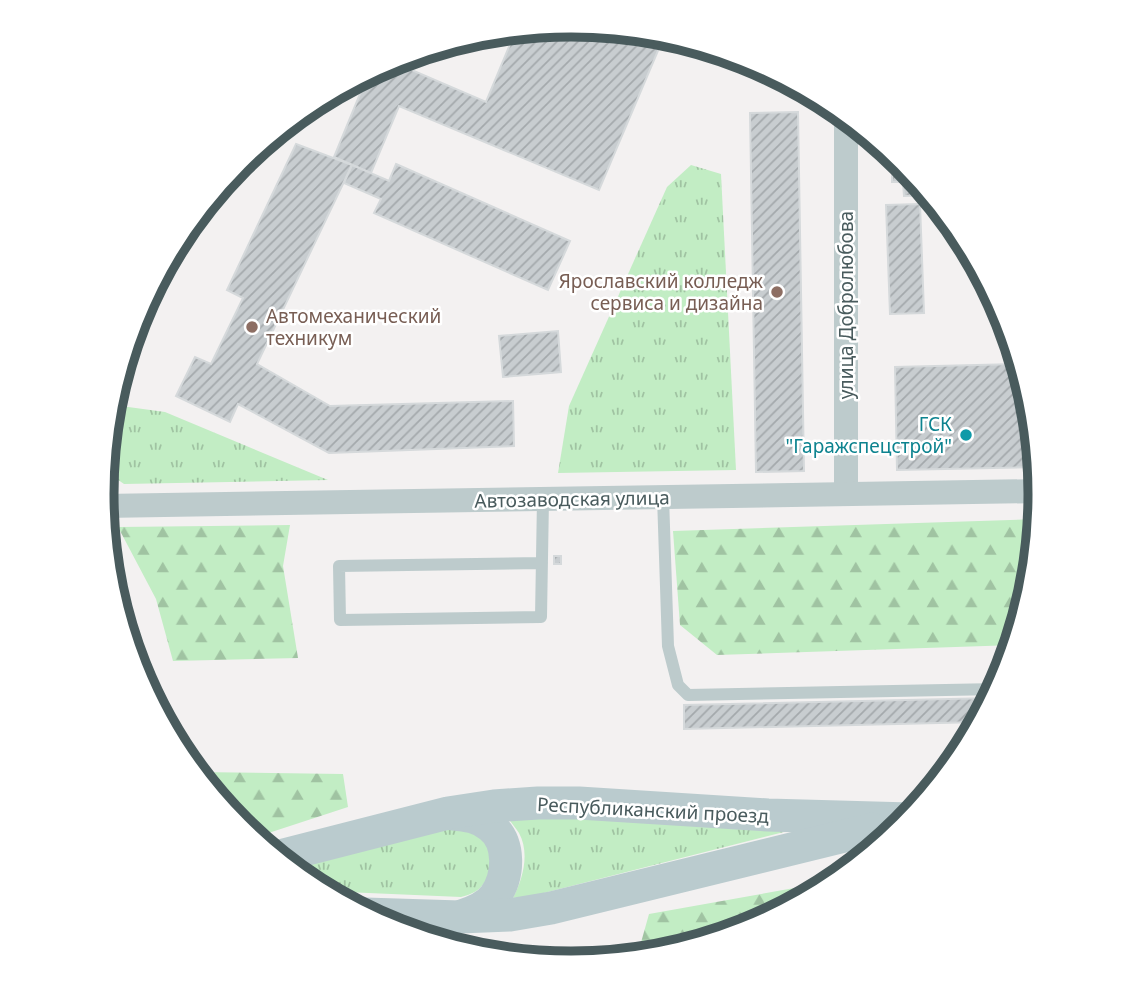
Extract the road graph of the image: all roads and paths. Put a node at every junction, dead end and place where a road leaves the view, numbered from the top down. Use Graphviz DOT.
graph roads {
  1 [pos="847,129"];
  2 [pos="1029,491"];
  3 [pos="846,494"];
  4 [pos="663,497"];
  5 [pos="543,499"];
  6 [pos="114,506"];
  7 [pos="542,563"];
  8 [pos="985,689"];
  9 [pos="448,813"];
  10 [pos="894,819"];
  11 [pos="887,826"];
  12 [pos="289,855"];
  13 [pos="390,915"];
  14 [pos="460,916"];
  1 -- 3 [label="street, улица Добролюбова"];
  2 -- 3 [label="street, Автозаводская улица"];
  3 -- 4 [label="street, Автозаводская улица"];
  4 -- 5 [label="street, Автозаводская улица"];
  4 -- 8 [label="lane"];
  5 -- 6 [label="street, Автозаводская улица"];
  5 -- 7 [label="lane"];
  7 -- 7 [label="lane"];
  9 -- 10 [label="main road, Республиканский проезд"];
  9 -- 12 [label="main road, Республиканский проезд"];
  9 -- 14 [label="main road"];
  11 -- 14 [label="main road, Республиканский проезд"];
  13 -- 14 [label="main road, Республиканский проезд"];
}
